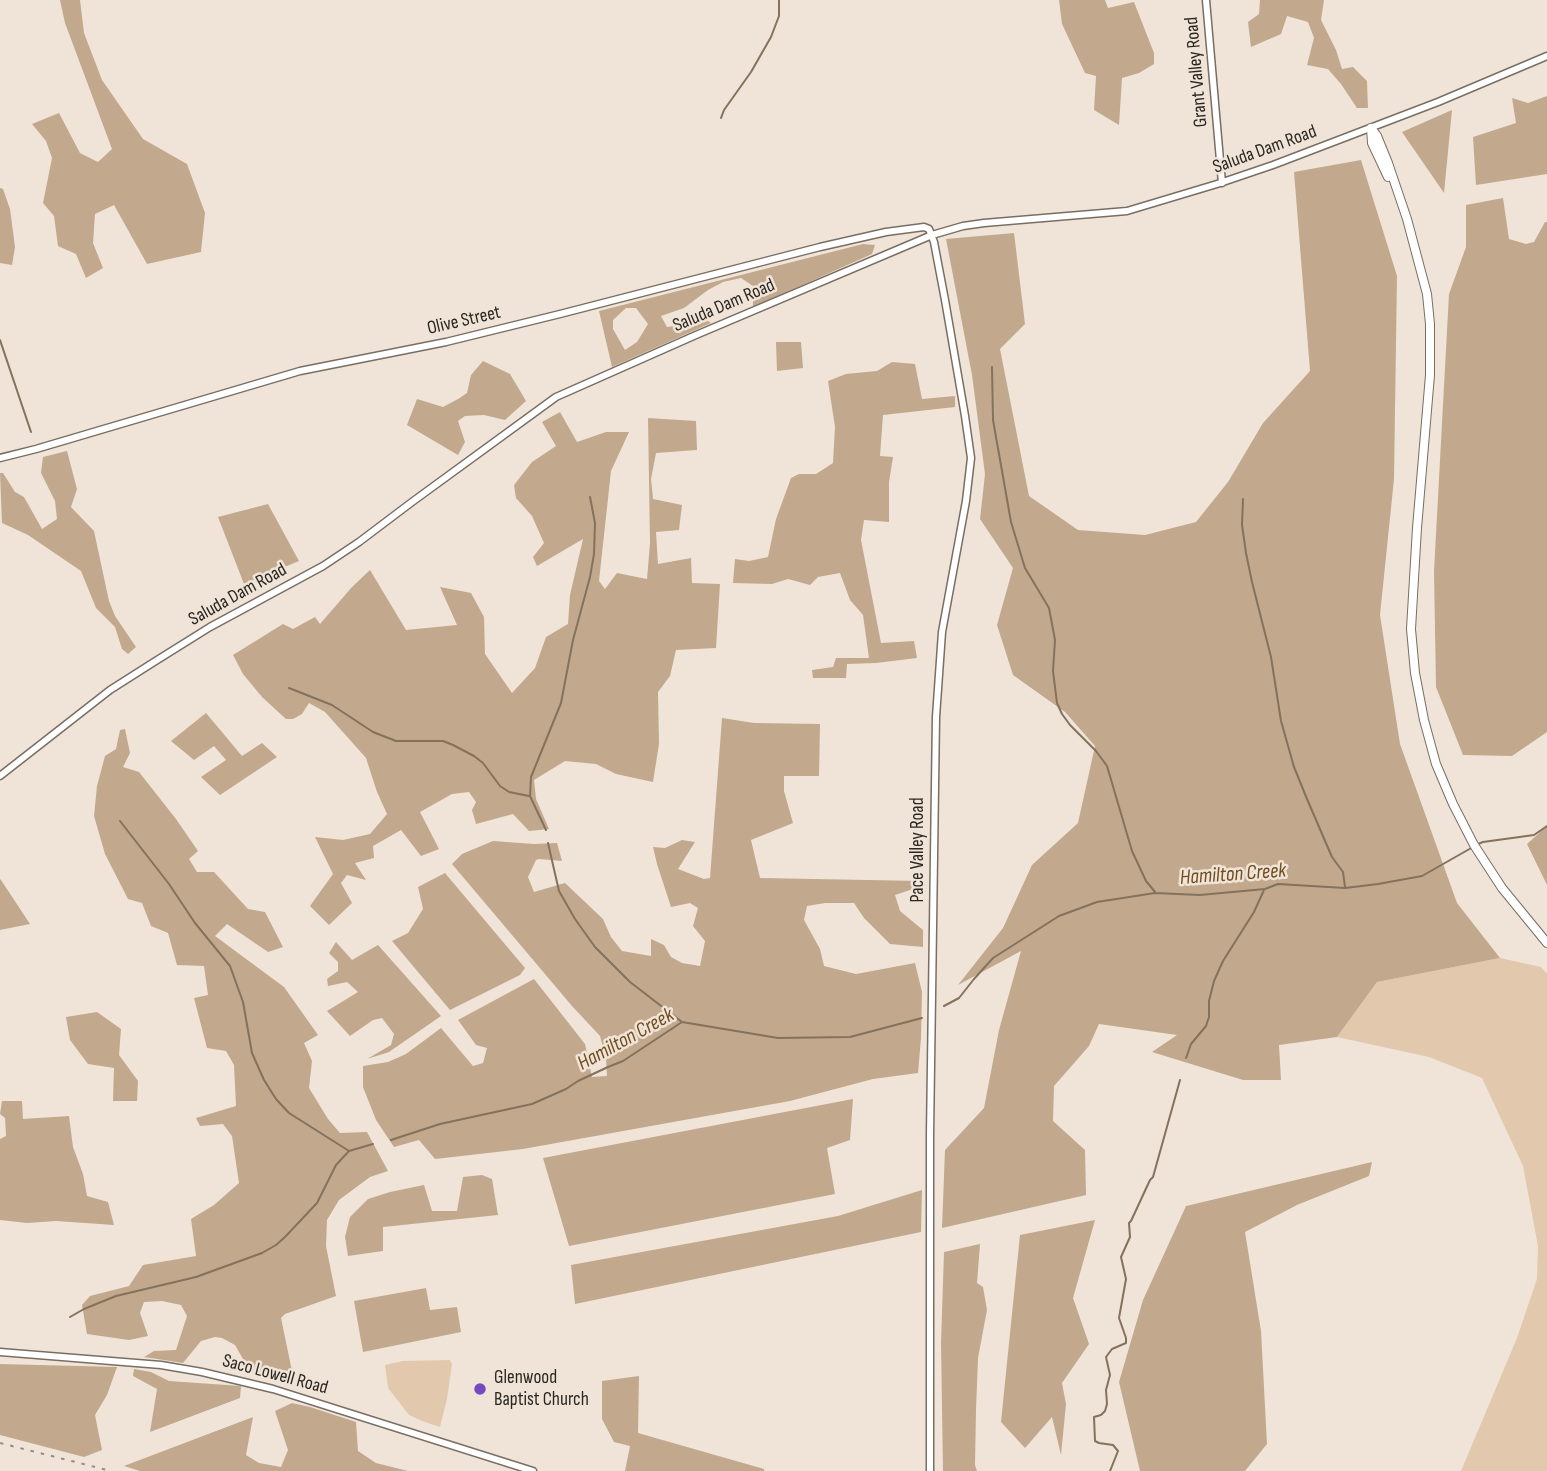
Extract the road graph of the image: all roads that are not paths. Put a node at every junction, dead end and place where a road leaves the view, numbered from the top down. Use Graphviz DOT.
graph roads {
  1 [pos="1206,0"];
  2 [pos="1547,56"];
  3 [pos="1371,128"];
  4 [pos="1222,183"];
  5 [pos="932,235"];
  6 [pos="0,458"];
  7 [pos="0,776"];
  8 [pos="1547,943"];
  9 [pos="0,1352"];
  10 [pos="533,1471"];
  11 [pos="930,1471"];
  1 -- 4 [label="street, Grant Valley Road"];
  2 -- 3 [label="street, Saluda Dam Road"];
  3 -- 4 [label="street, Saluda Dam Road"];
  3 -- 8 [label="main road"];
  4 -- 5 [label="street, Saluda Dam Road"];
  5 -- 6 [label="street, Olive Street"];
  5 -- 7 [label="street, Saluda Dam Road"];
  5 -- 11 [label="street, Pace Valley Road"];
  9 -- 10 [label="street, Saco Lowell Road"];
}
